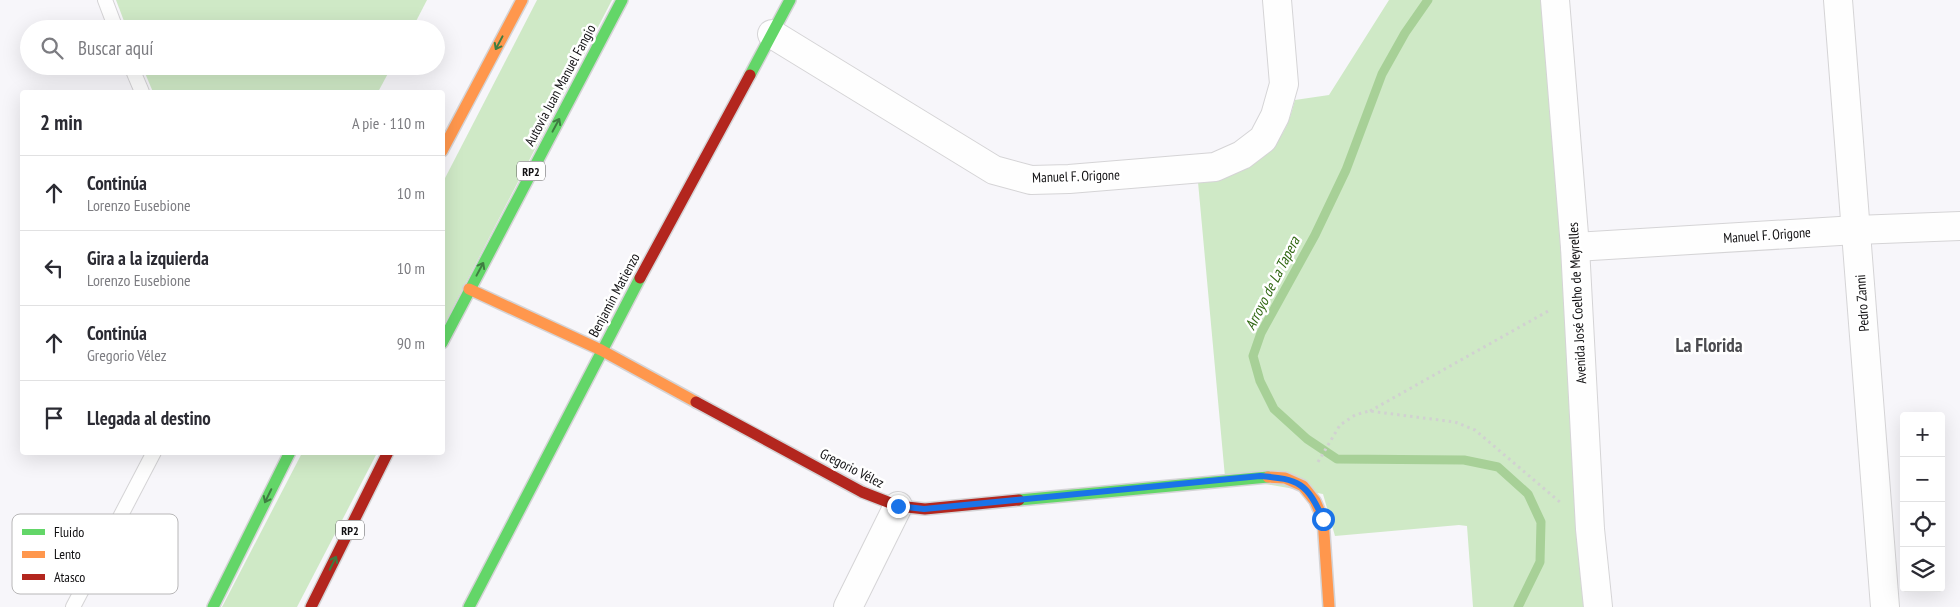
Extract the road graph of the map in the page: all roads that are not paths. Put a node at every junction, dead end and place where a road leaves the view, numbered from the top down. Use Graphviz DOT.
graph roads {
  1 [pos="105,0"];
  2 [pos="522,0"];
  3 [pos="622,0"];
  4 [pos="790,0"];
  5 [pos="1277,0"];
  6 [pos="1555,0"];
  7 [pos="1838,0"];
  8 [pos="113,20"];
  9 [pos="772,34"];
  10 [pos="135,75"];
  11 [pos="141,90"];
  12 [pos="445,145"];
  13 [pos="1960,226"];
  14 [pos="1856,230"];
  15 [pos="1574,247"];
  16 [pos="470,289"];
  17 [pos="445,337"];
  18 [pos="602,350"];
  19 [pos="152,455"];
  20 [pos="289,455"];
  21 [pos="387,455"];
  22 [pos="898,506"];
  23 [pos="122,514"];
  24 [pos="80,594"];
  25 [pos="73,607"];
  26 [pos="213,607"];
  27 [pos="311,607"];
  28 [pos="469,607"];
  29 [pos="848,607"];
  30 [pos="1329,607"];
  31 [pos="1598,607"];
  32 [pos="1885,607"];
  1 -- 8 [label="lane"];
  2 -- 12 [label="main road, one-way"];
  16 -- 3 [label="main road, Autovía Juan Manuel Fangio / RP2, one-way"];
  4 -- 9 [label="main road, Benjamín Matienzo"];
  5 -- 9 [label="street, Manuel F. Origone"];
  6 -- 15 [label="street, Avenida José Coelho de Meyrelles"];
  7 -- 14 [label="street, Pedro Zanni"];
  9 -- 18 [label="main road, Benjamín Matienzo"];
  10 -- 11 [label="lane"];
  13 -- 14 [label="street, Manuel F. Origone"];
  14 -- 15 [label="street, Manuel F. Origone"];
  14 -- 32 [label="street, Pedro Zanni"];
  15 -- 31 [label="street, Avenida José Coelho de Meyrelles"];
  16 -- 17 [label="main road, Autovía Juan Manuel Fangio / RP2"];
  16 -- 18 [label="main road, Gregorio Vélez"];
  18 -- 22 [label="main road, Gregorio Vélez"];
  18 -- 28 [label="main road, Benjamín Matienzo"];
  19 -- 23 [label="lane"];
  20 -- 26 [label="main road, one-way"];
  27 -- 21 [label="main road, RP2, one-way"];
  22 -- 29 [label="street"];
  22 -- 30 [label="main road, Gregorio Vélez"];
  24 -- 25 [label="lane"];
}
